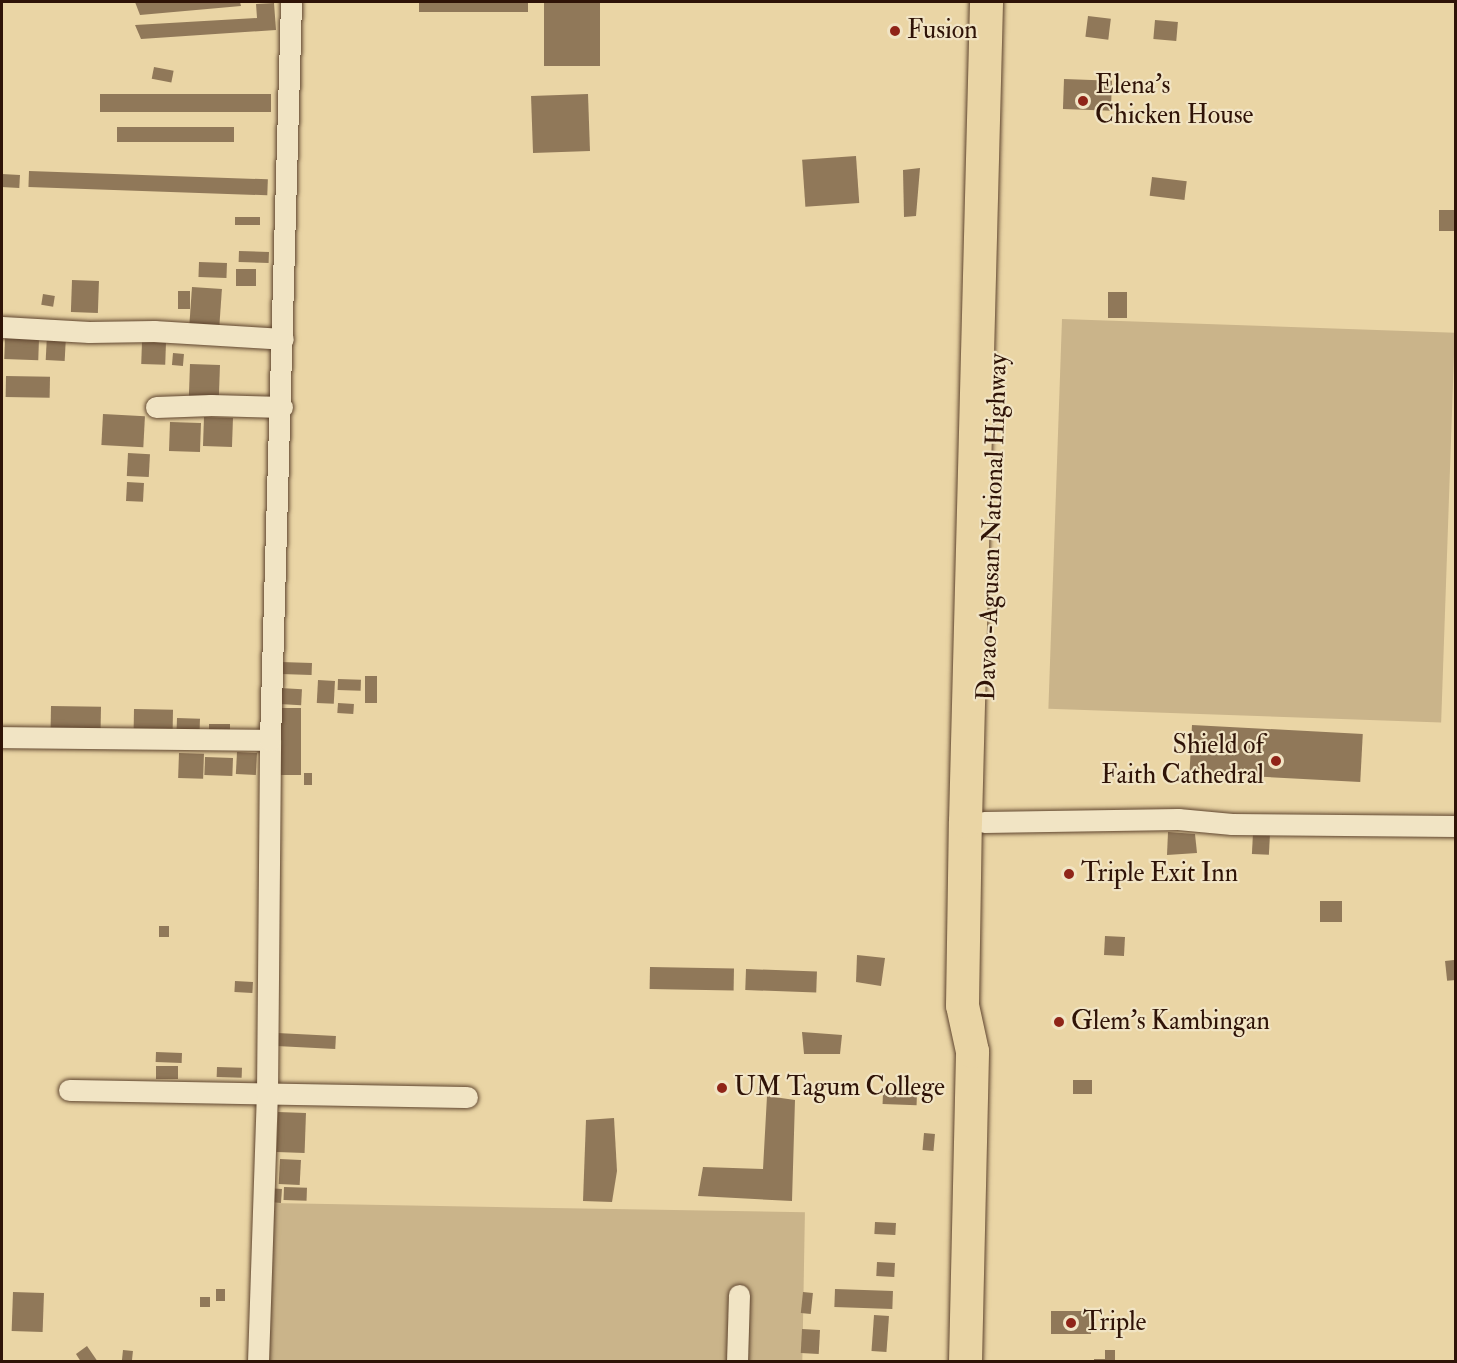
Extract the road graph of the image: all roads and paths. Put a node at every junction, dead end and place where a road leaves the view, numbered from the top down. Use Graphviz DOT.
graph roads {
  1 [pos="291,2"];
  2 [pos="997,11"];
  3 [pos="2,327"];
  4 [pos="283,339"];
  5 [pos="156,407"];
  6 [pos="282,407"];
  7 [pos="2,737"];
  8 [pos="270,740"];
  9 [pos="976,754"];
  10 [pos="984,822"];
  11 [pos="1455,826"];
  12 [pos="972,1051"];
  13 [pos="69,1090"];
  14 [pos="267,1094"];
  15 [pos="467,1097"];
  16 [pos="740,1295"];
  17 [pos="258,1362"];
  18 [pos="738,1362"];
  19 [pos="965,1362"];
  1 -- 4 [label="street"];
  2 -- 9 [label="highway, Davao-Agusan National Highway"];
  3 -- 4 [label="street"];
  4 -- 6 [label="street"];
  5 -- 6 [label="street"];
  6 -- 8 [label="street"];
  7 -- 8 [label="street"];
  8 -- 14 [label="street"];
  9 -- 10 [label="highway, Davao-Agusan National Highway"];
  9 -- 12 [label="highway, Davao-Agusan National Highway"];
  10 -- 11 [label="street"];
  10 -- 12 [label="highway, Davao-Agusan National Highway"];
  12 -- 19 [label="highway, Davao-Agusan National Highway"];
  13 -- 14 [label="street"];
  14 -- 15 [label="street"];
  14 -- 17 [label="street"];
  16 -- 18 [label="street"];
}
